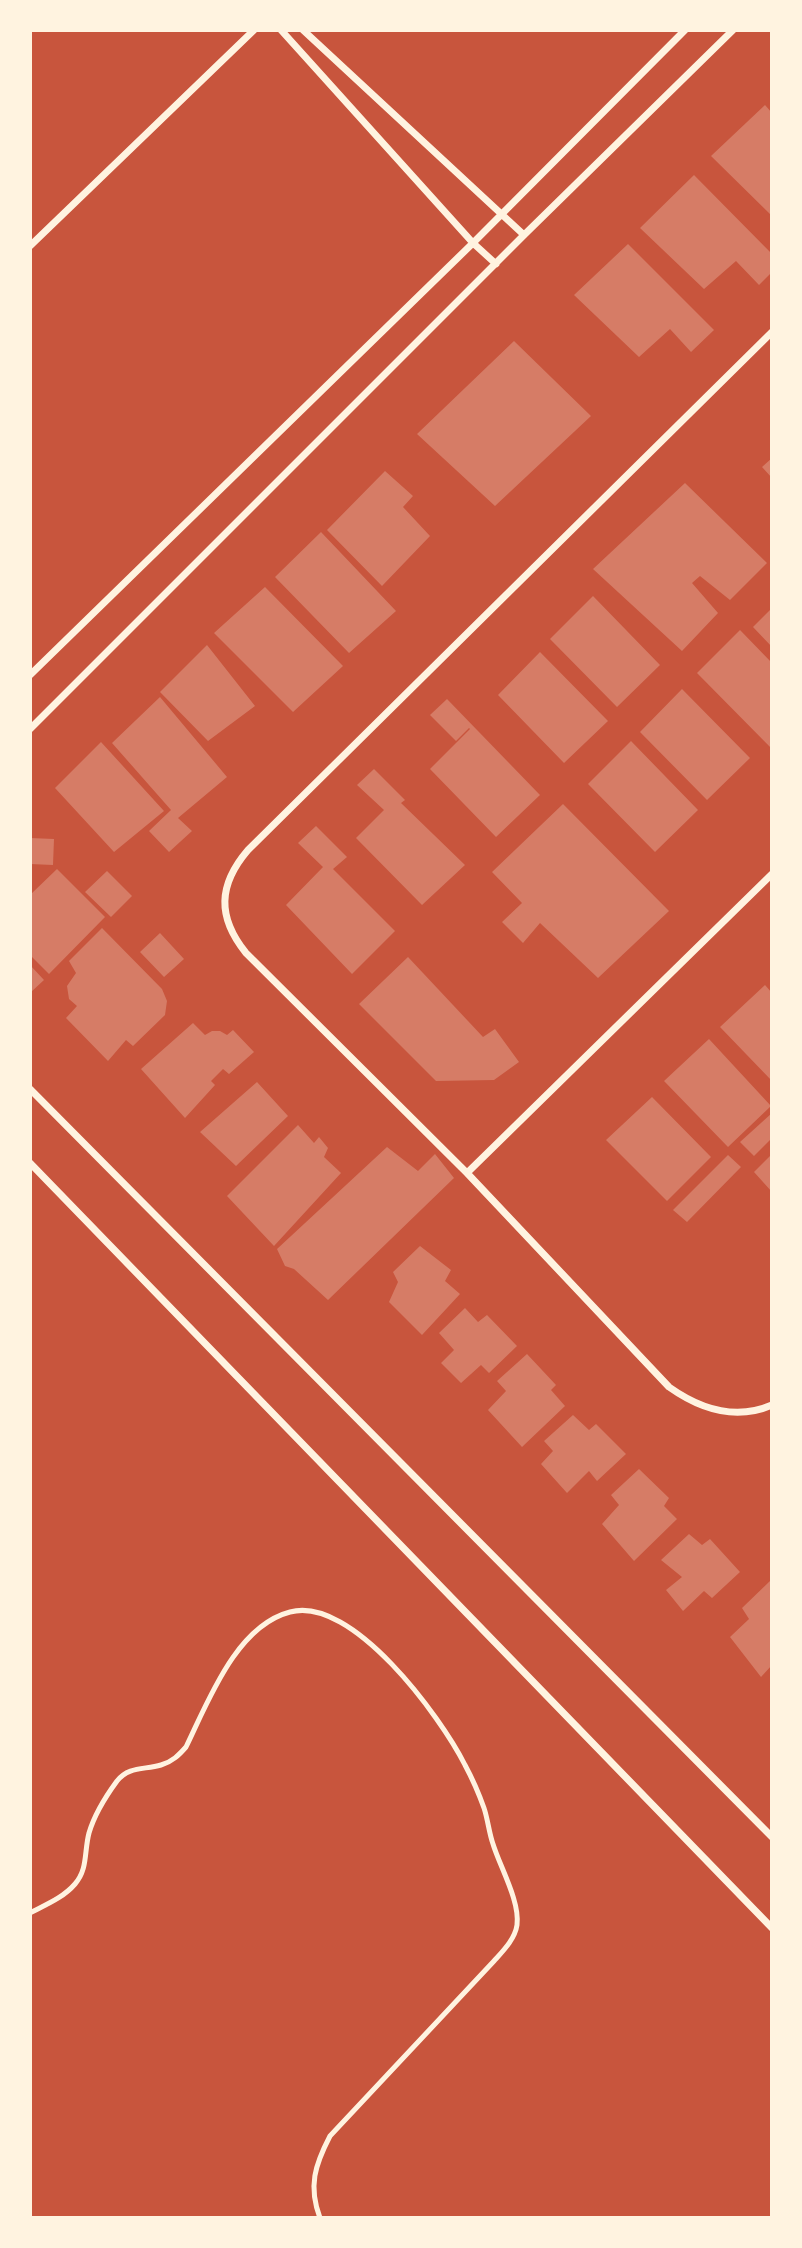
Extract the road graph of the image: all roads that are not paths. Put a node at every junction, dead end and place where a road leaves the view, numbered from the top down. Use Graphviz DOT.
graph roads {
  1 [pos="254,30"];
  2 [pos="281,30"];
  3 [pos="303,30"];
  4 [pos="685,30"];
  5 [pos="733,30"];
  6 [pos="501,213"];
  7 [pos="524,235"];
  8 [pos="473,243"];
  9 [pos="30,246"];
  10 [pos="496,264"];
  11 [pos="772,332"];
  12 [pos="30,675"];
  13 [pos="30,729"];
  14 [pos="772,874"];
  15 [pos="30,1089"];
  16 [pos="30,1163"];
  17 [pos="467,1173"];
  18 [pos="772,1405"];
  19 [pos="772,1837"];
  20 [pos="30,1913"];
  21 [pos="772,1927"];
  22 [pos="320,2218"];
  1 -- 9 [label="street"];
  2 -- 8 [label="street"];
  3 -- 6 [label="street"];
  4 -- 6 [label="street"];
  5 -- 7 [label="street"];
  6 -- 7 [label="street"];
  6 -- 8 [label="street"];
  7 -- 10 [label="street"];
  8 -- 10 [label="street"];
  8 -- 12 [label="street"];
  10 -- 13 [label="street"];
  11 -- 17 [label="street"];
  14 -- 17 [label="street"];
  15 -- 19 [label="street"];
  16 -- 21 [label="street"];
  17 -- 18 [label="street"];
  20 -- 22 [label="lane"];
}
